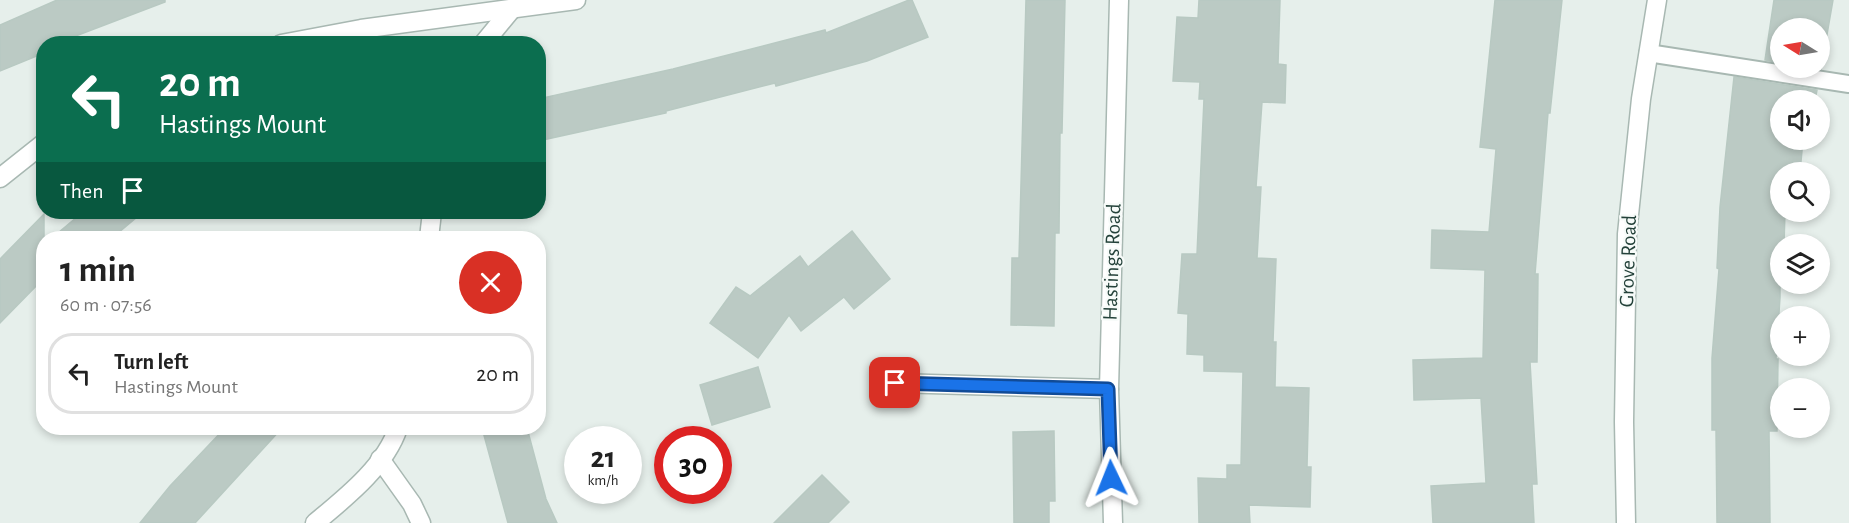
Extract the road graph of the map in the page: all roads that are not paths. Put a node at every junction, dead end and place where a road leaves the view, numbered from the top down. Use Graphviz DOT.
graph roads {
  1 [pos="576,0"];
  2 [pos="1119,0"];
  3 [pos="1657,0"];
  4 [pos="511,10"];
  5 [pos="361,29"];
  6 [pos="324,36"];
  7 [pos="369,36"];
  8 [pos="490,36"];
  9 [pos="1648,53"];
  10 [pos="1849,84"];
  11 [pos="36,149"];
  12 [pos="0,178"];
  13 [pos="895,383"];
  14 [pos="1108,389"];
  15 [pos="394,435"];
  16 [pos="380,459"];
  17 [pos="315,523"];
  18 [pos="421,523"];
  19 [pos="1113,523"];
  20 [pos="1626,523"];
  1 -- 4 [label="street"];
  2 -- 14 [label="street, Hastings Road"];
  3 -- 9 [label="street, Grove Road"];
  4 -- 5 [label="street"];
  4 -- 8 [label="street"];
  5 -- 6 [label="street"];
  5 -- 7 [label="street"];
  9 -- 10 [label="lane"];
  9 -- 20 [label="street, Grove Road"];
  11 -- 12 [label="street"];
  13 -- 14 [label="street"];
  14 -- 19 [label="street, Hastings Road"];
  15 -- 16 [label="street"];
  16 -- 17 [label="street"];
  16 -- 18 [label="street"];
}
